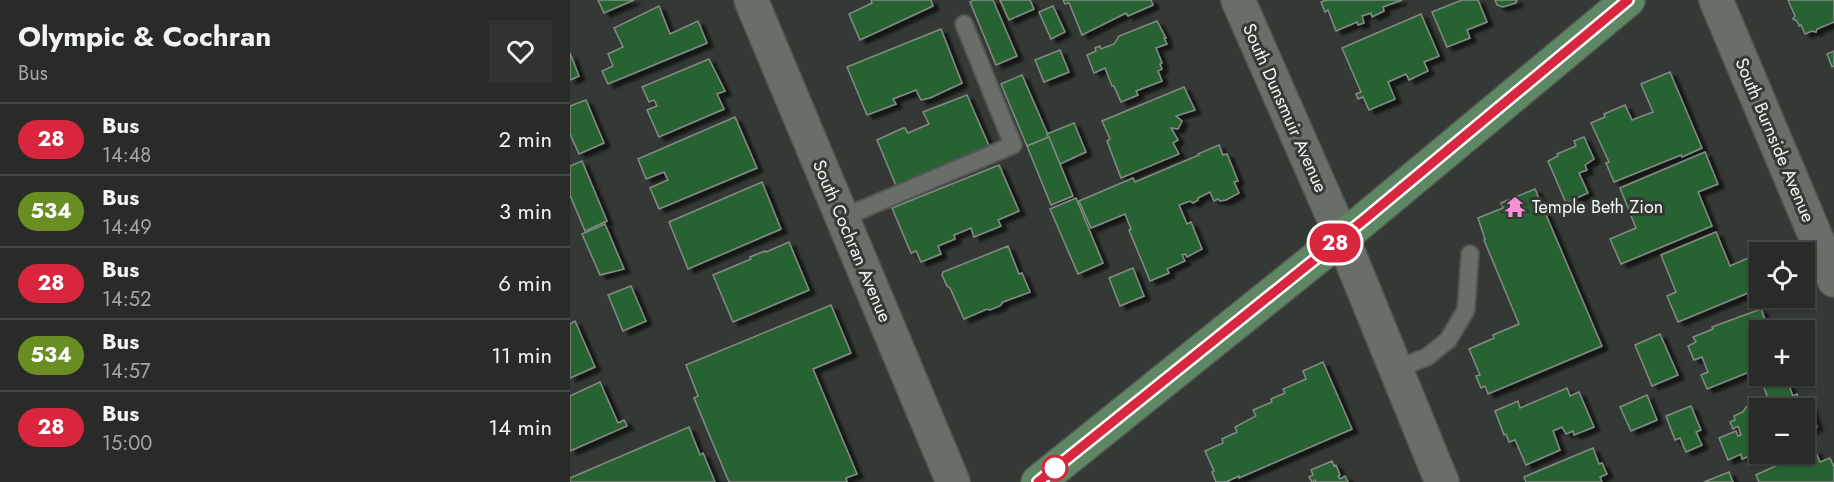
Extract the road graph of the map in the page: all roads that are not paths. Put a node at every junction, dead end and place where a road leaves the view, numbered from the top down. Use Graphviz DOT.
graph roads {
  1 [pos="751,0"];
  2 [pos="1238,0"];
  3 [pos="1628,0"];
  4 [pos="1716,0"];
  5 [pos="964,24"];
  6 [pos="842,218"];
  7 [pos="1342,237"];
  8 [pos="1470,254"];
  9 [pos="1834,280"];
  10 [pos="1396,369"];
  11 [pos="953,482"];
  12 [pos="1038,482"];
  13 [pos="1442,482"];
  1 -- 6 [label="street, South Cochran Avenue"];
  2 -- 7 [label="street, South Dunsmuir Avenue"];
  3 -- 7 [label="main road"];
  4 -- 9 [label="street, South Burnside Avenue"];
  5 -- 6 [label="lane"];
  6 -- 11 [label="street, South Cochran Avenue"];
  7 -- 10 [label="street, South Dunsmuir Avenue"];
  7 -- 12 [label="main road"];
  8 -- 10 [label="lane"];
  10 -- 13 [label="street, South Dunsmuir Avenue"];
}
